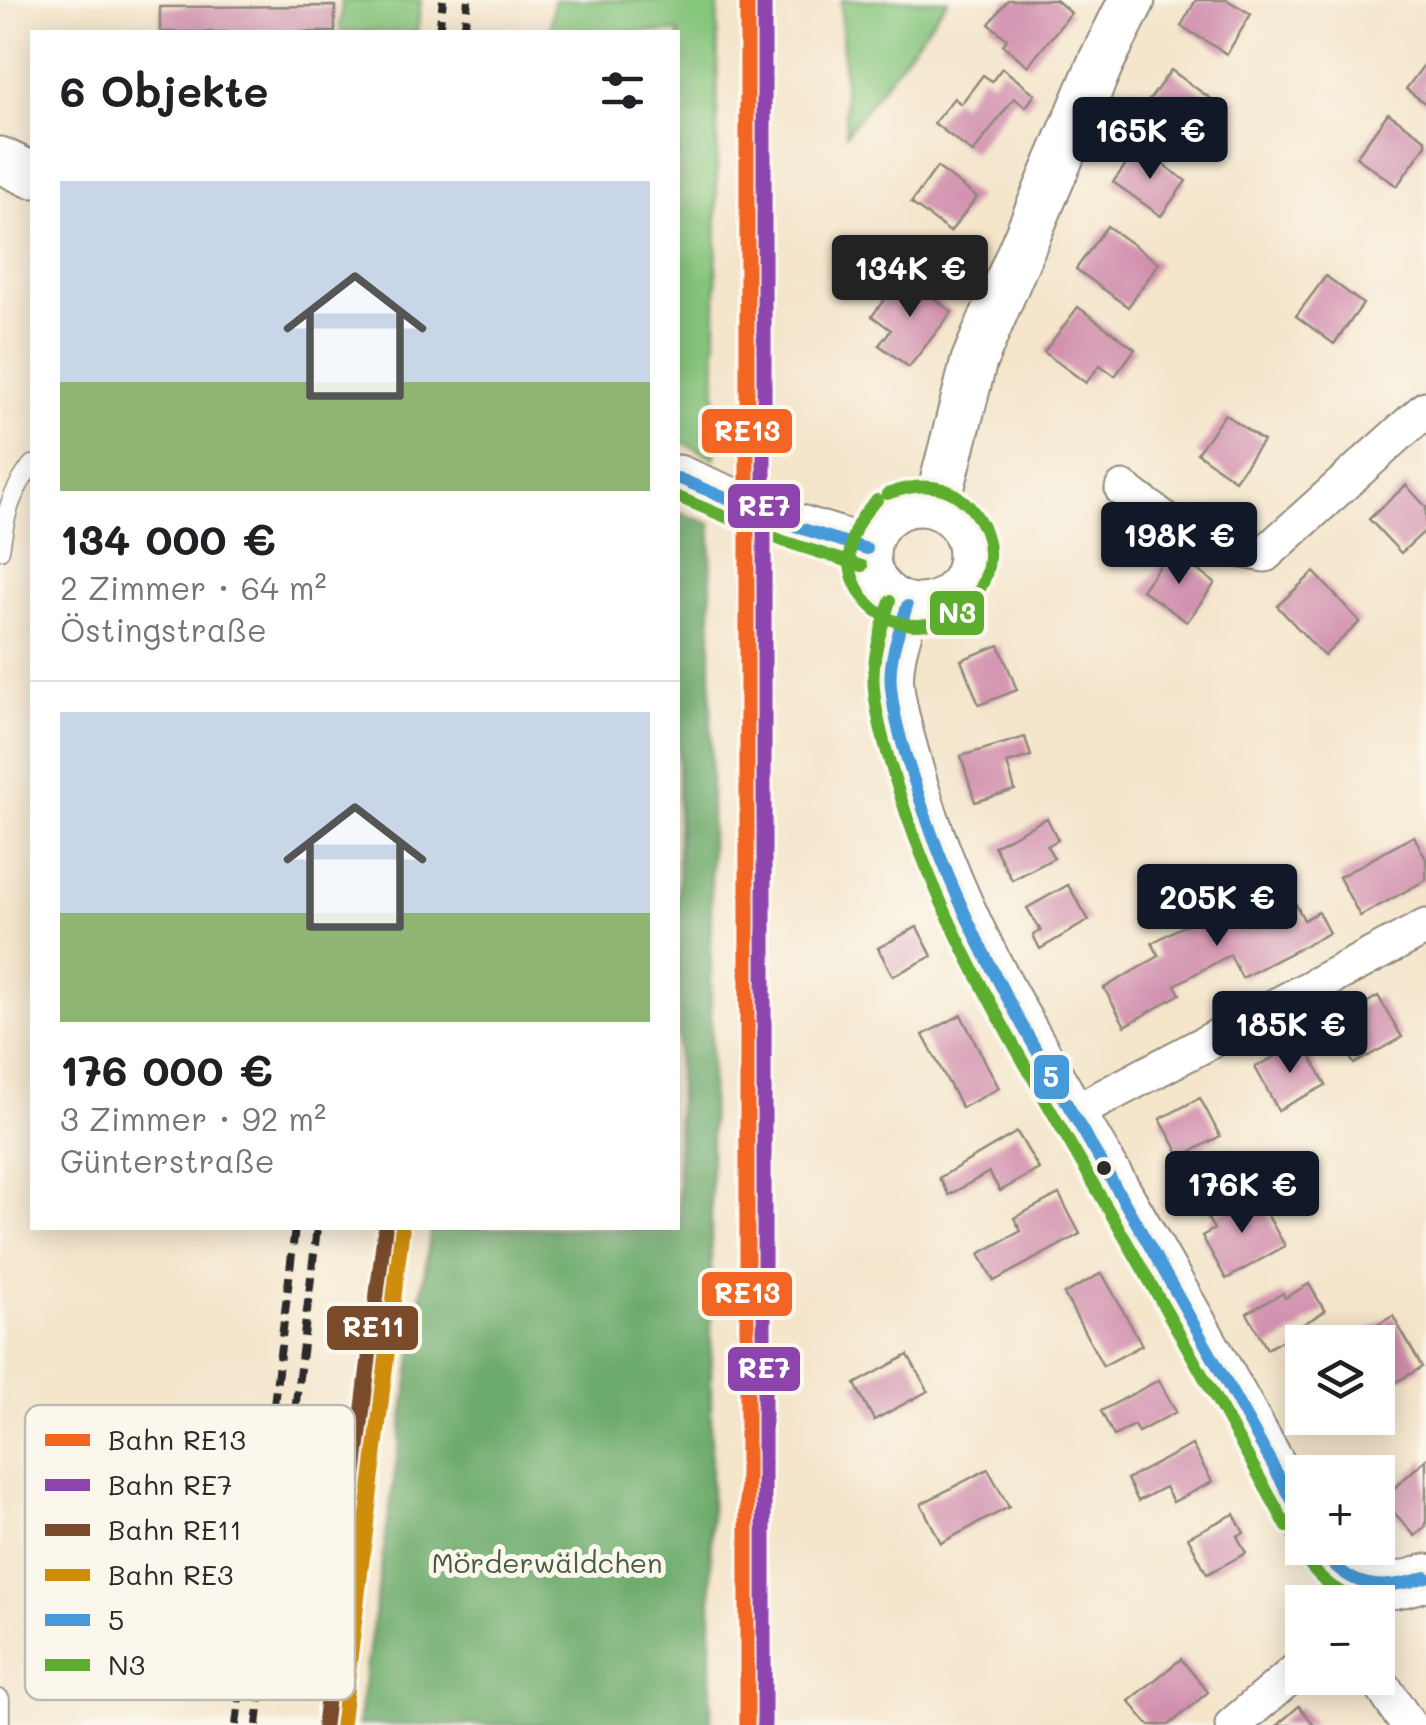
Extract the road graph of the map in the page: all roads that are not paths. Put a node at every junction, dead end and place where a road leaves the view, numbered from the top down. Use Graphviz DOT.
graph roads {
  1 [pos="1132,0"];
  2 [pos="0,160"];
  3 [pos="30,173"];
  4 [pos="1426,409"];
  5 [pos="30,468"];
  6 [pos="680,479"];
  7 [pos="1122,488"];
  8 [pos="937,505"];
  9 [pos="867,549"];
  10 [pos="0,550"];
  11 [pos="907,606"];
  12 [pos="1426,926"];
  13 [pos="1072,1114"];
  14 [pos="1285,1487"];
  15 [pos="1333,1565"];
  16 [pos="1426,1576"];
  17 [pos="1354,1585"];
  18 [pos="1395,1586"];
  19 [pos="1285,1681"];
  20 [pos="1388,1695"];
  21 [pos="0,1699"];
  22 [pos="0,1725"];
  23 [pos="1233,1725"];
  24 [pos="1408,1725"];
  1 -- 8 [label="street"];
  2 -- 3 [label="street"];
  4 -- 7 [label="street"];
  5 -- 10 [label="lane"];
  6 -- 9 [label="street"];
  8 -- 9 [label="street"];
  8 -- 11 [label="street"];
  9 -- 11 [label="street"];
  11 -- 13 [label="street"];
  12 -- 13 [label="street"];
  13 -- 14 [label="street"];
  15 -- 17 [label="street"];
  16 -- 18 [label="street"];
  19 -- 23 [label="street"];
  20 -- 24 [label="street"];
  21 -- 22 [label="lane"];
}
